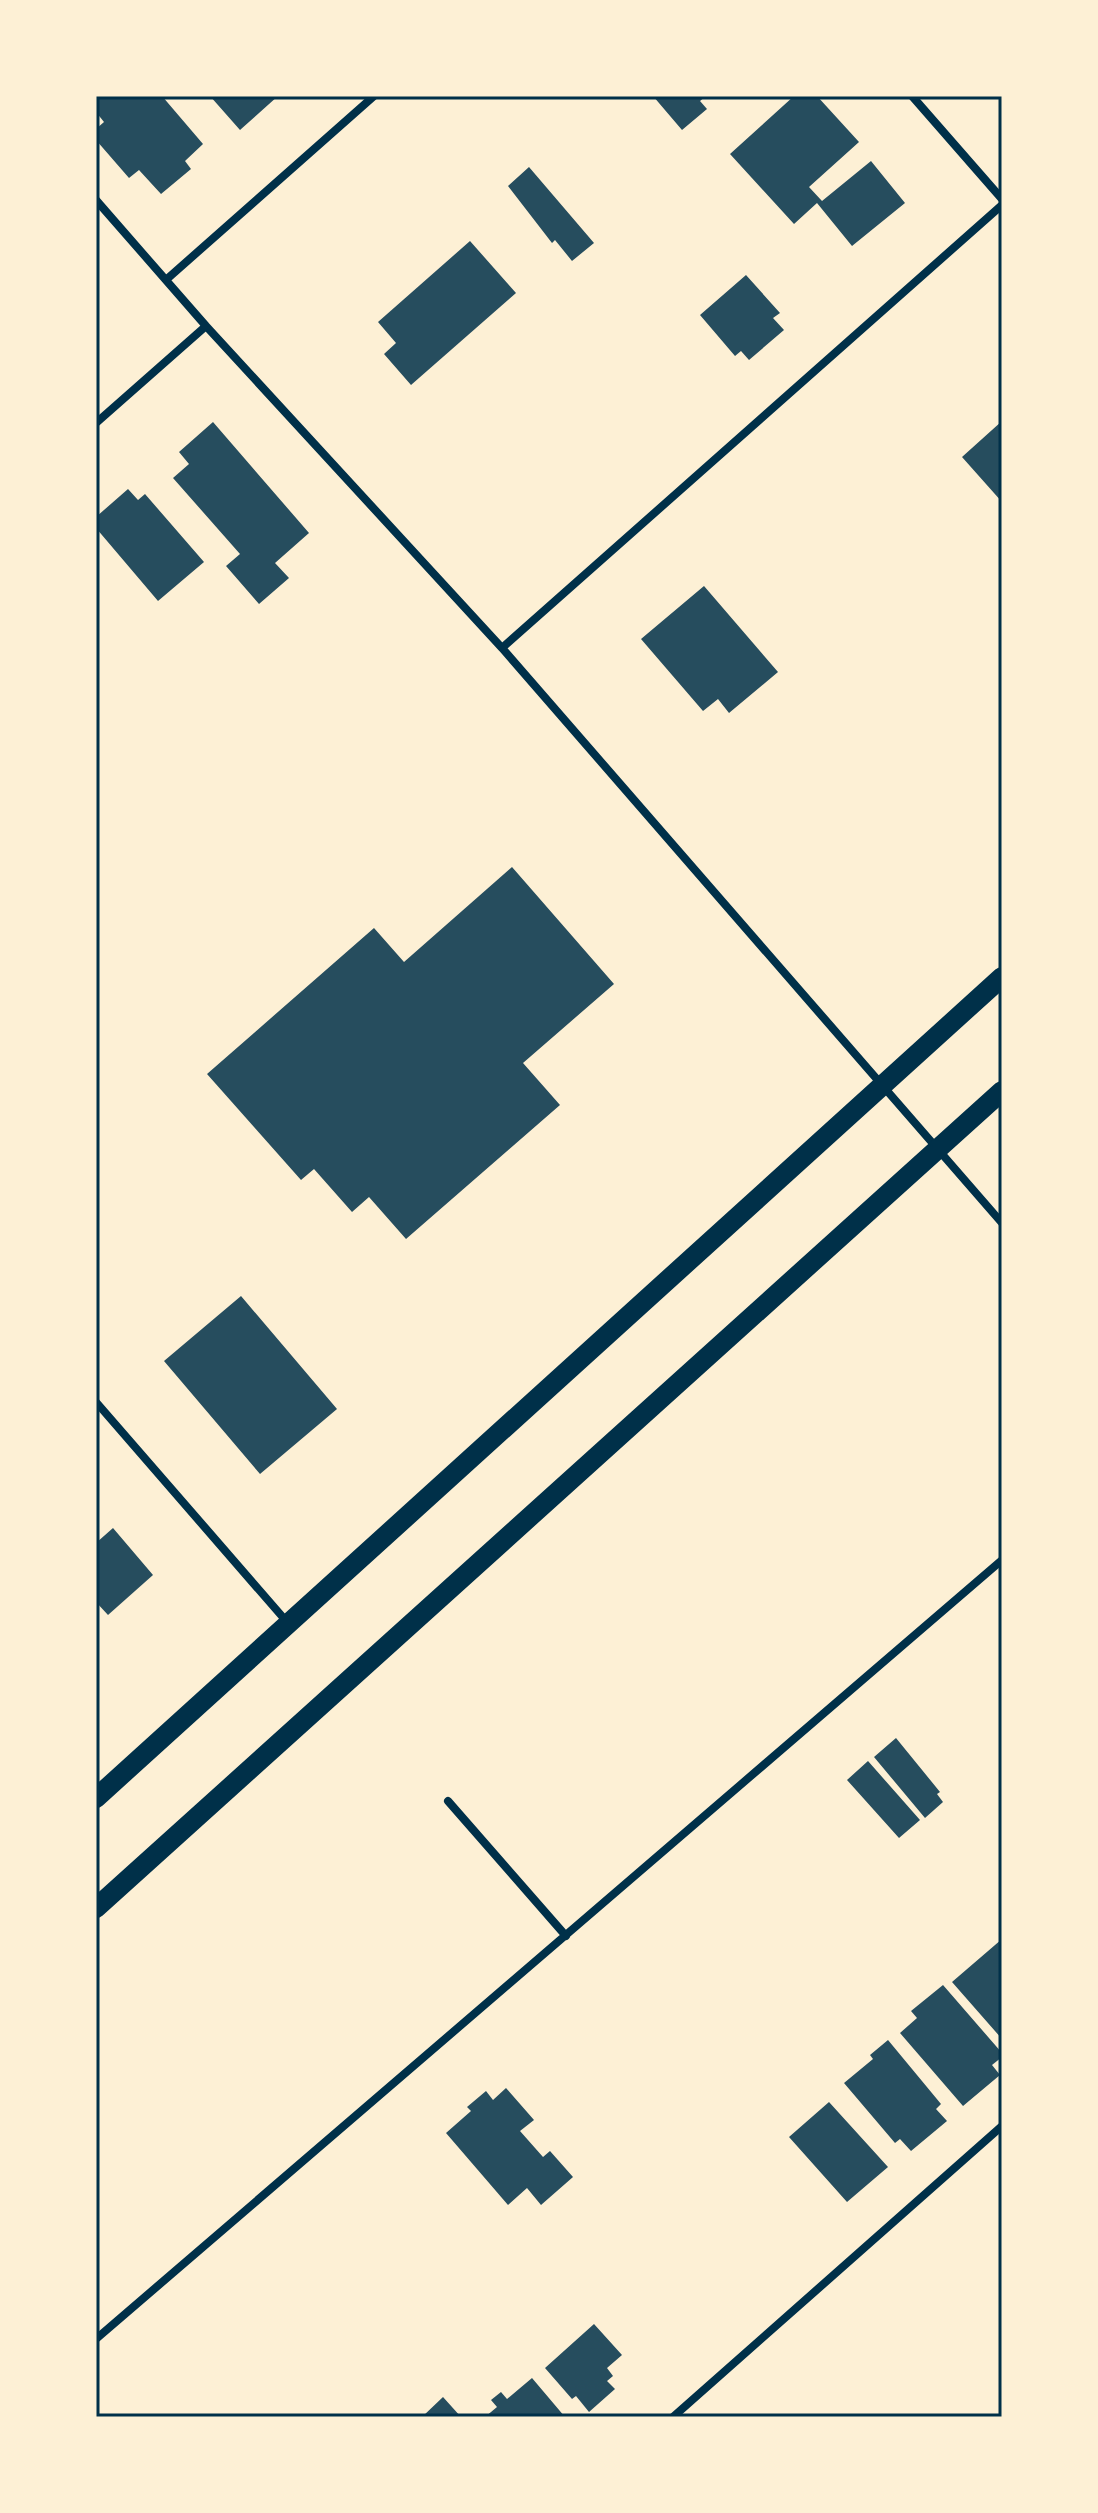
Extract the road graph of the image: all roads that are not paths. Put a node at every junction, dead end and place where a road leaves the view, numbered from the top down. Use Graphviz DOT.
graph roads {
  1 [pos="374,96"];
  2 [pos="912,96"];
  3 [pos="96,200"];
  4 [pos="1002,202"];
  5 [pos="167,279"];
  6 [pos="206,326"];
  7 [pos="96,423"];
  8 [pos="502,648"];
  9 [pos="1002,977"];
  10 [pos="882,1085"];
  11 [pos="1002,1091"];
  12 [pos="938,1149"];
  13 [pos="1002,1223"];
  14 [pos="96,1402"];
  15 [pos="1002,1560"];
  16 [pos="289,1624"];
  17 [pos="96,1798"];
  18 [pos="448,1801"];
  19 [pos="96,1908"];
  20 [pos="566,1936"];
  21 [pos="1002,2126"];
  22 [pos="96,2339"];
  23 [pos="673,2417"];
  1 -- 5 [label="street"];
  2 -- 4 [label="street"];
  3 -- 5 [label="street"];
  4 -- 8 [label="street"];
  5 -- 6 [label="street"];
  6 -- 7 [label="street"];
  6 -- 8 [label="street"];
  8 -- 10 [label="street"];
  9 -- 10 [label="main road"];
  10 -- 12 [label="street"];
  10 -- 16 [label="main road"];
  11 -- 12 [label="main road"];
  12 -- 13 [label="street"];
  12 -- 19 [label="main road"];
  14 -- 16 [label="street"];
  15 -- 20 [label="street"];
  16 -- 17 [label="main road"];
  18 -- 20 [label="street"];
  20 -- 22 [label="street"];
  21 -- 23 [label="street"];
}
